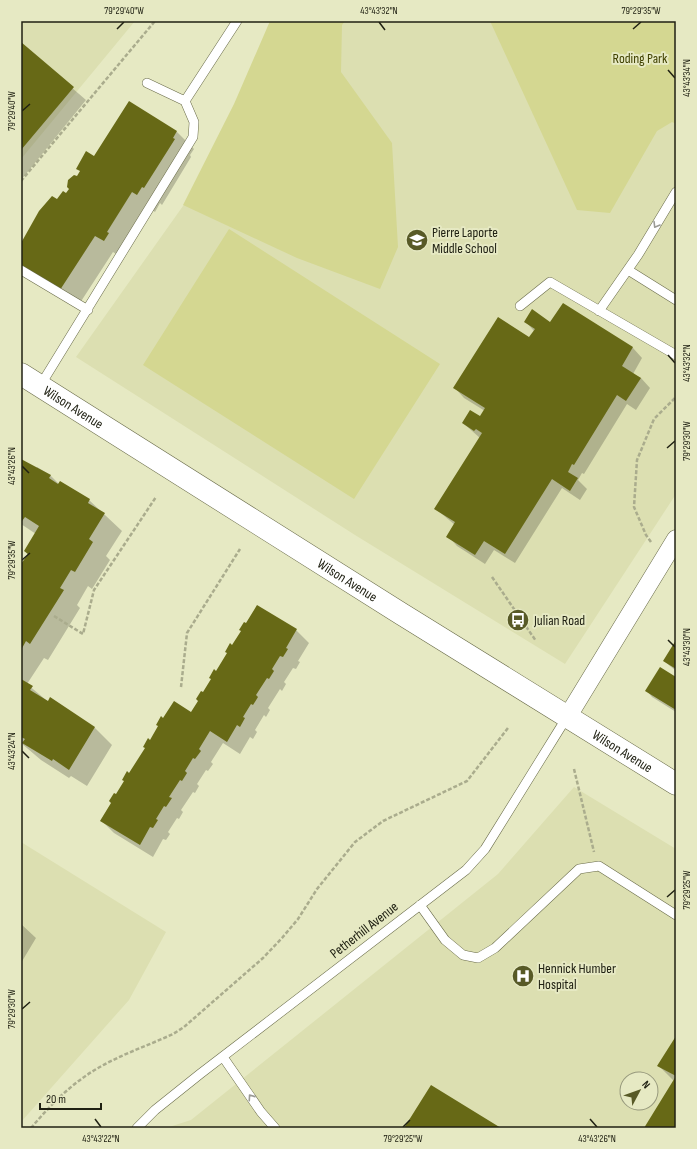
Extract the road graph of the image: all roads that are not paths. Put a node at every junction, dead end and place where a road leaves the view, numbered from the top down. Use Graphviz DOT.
graph roads {
  1 [pos="237,21"];
  2 [pos="147,83"];
  3 [pos="185,101"];
  4 [pos="676,192"];
  5 [pos="21,270"];
  6 [pos="628,270"];
  7 [pos="676,300"];
  8 [pos="520,306"];
  9 [pos="88,310"];
  10 [pos="599,311"];
  11 [pos="676,355"];
  12 [pos="21,374"];
  13 [pos="40,386"];
  14 [pos="676,539"];
  15 [pos="568,716"];
  16 [pos="676,784"];
  17 [pos="420,905"];
  18 [pos="676,915"];
  19 [pos="223,1057"];
  20 [pos="136,1128"];
  21 [pos="275,1128"];
  1 -- 3 [label="lane"];
  2 -- 3 [label="lane"];
  3 -- 9 [label="lane"];
  4 -- 6 [label="lane, one-way"];
  5 -- 9 [label="lane"];
  6 -- 7 [label="lane"];
  6 -- 10 [label="lane"];
  8 -- 10 [label="lane"];
  9 -- 13 [label="lane"];
  10 -- 11 [label="lane"];
  12 -- 13 [label="main road, Wilson Avenue"];
  13 -- 15 [label="main road, Wilson Avenue"];
  14 -- 15 [label="street"];
  15 -- 16 [label="main road, Wilson Avenue"];
  15 -- 17 [label="lane, Petherhill Avenue"];
  17 -- 18 [label="lane"];
  17 -- 19 [label="lane, Petherhill Avenue"];
  19 -- 20 [label="lane, Petherhill Avenue"];
  21 -- 19 [label="lane, one-way"];
}
